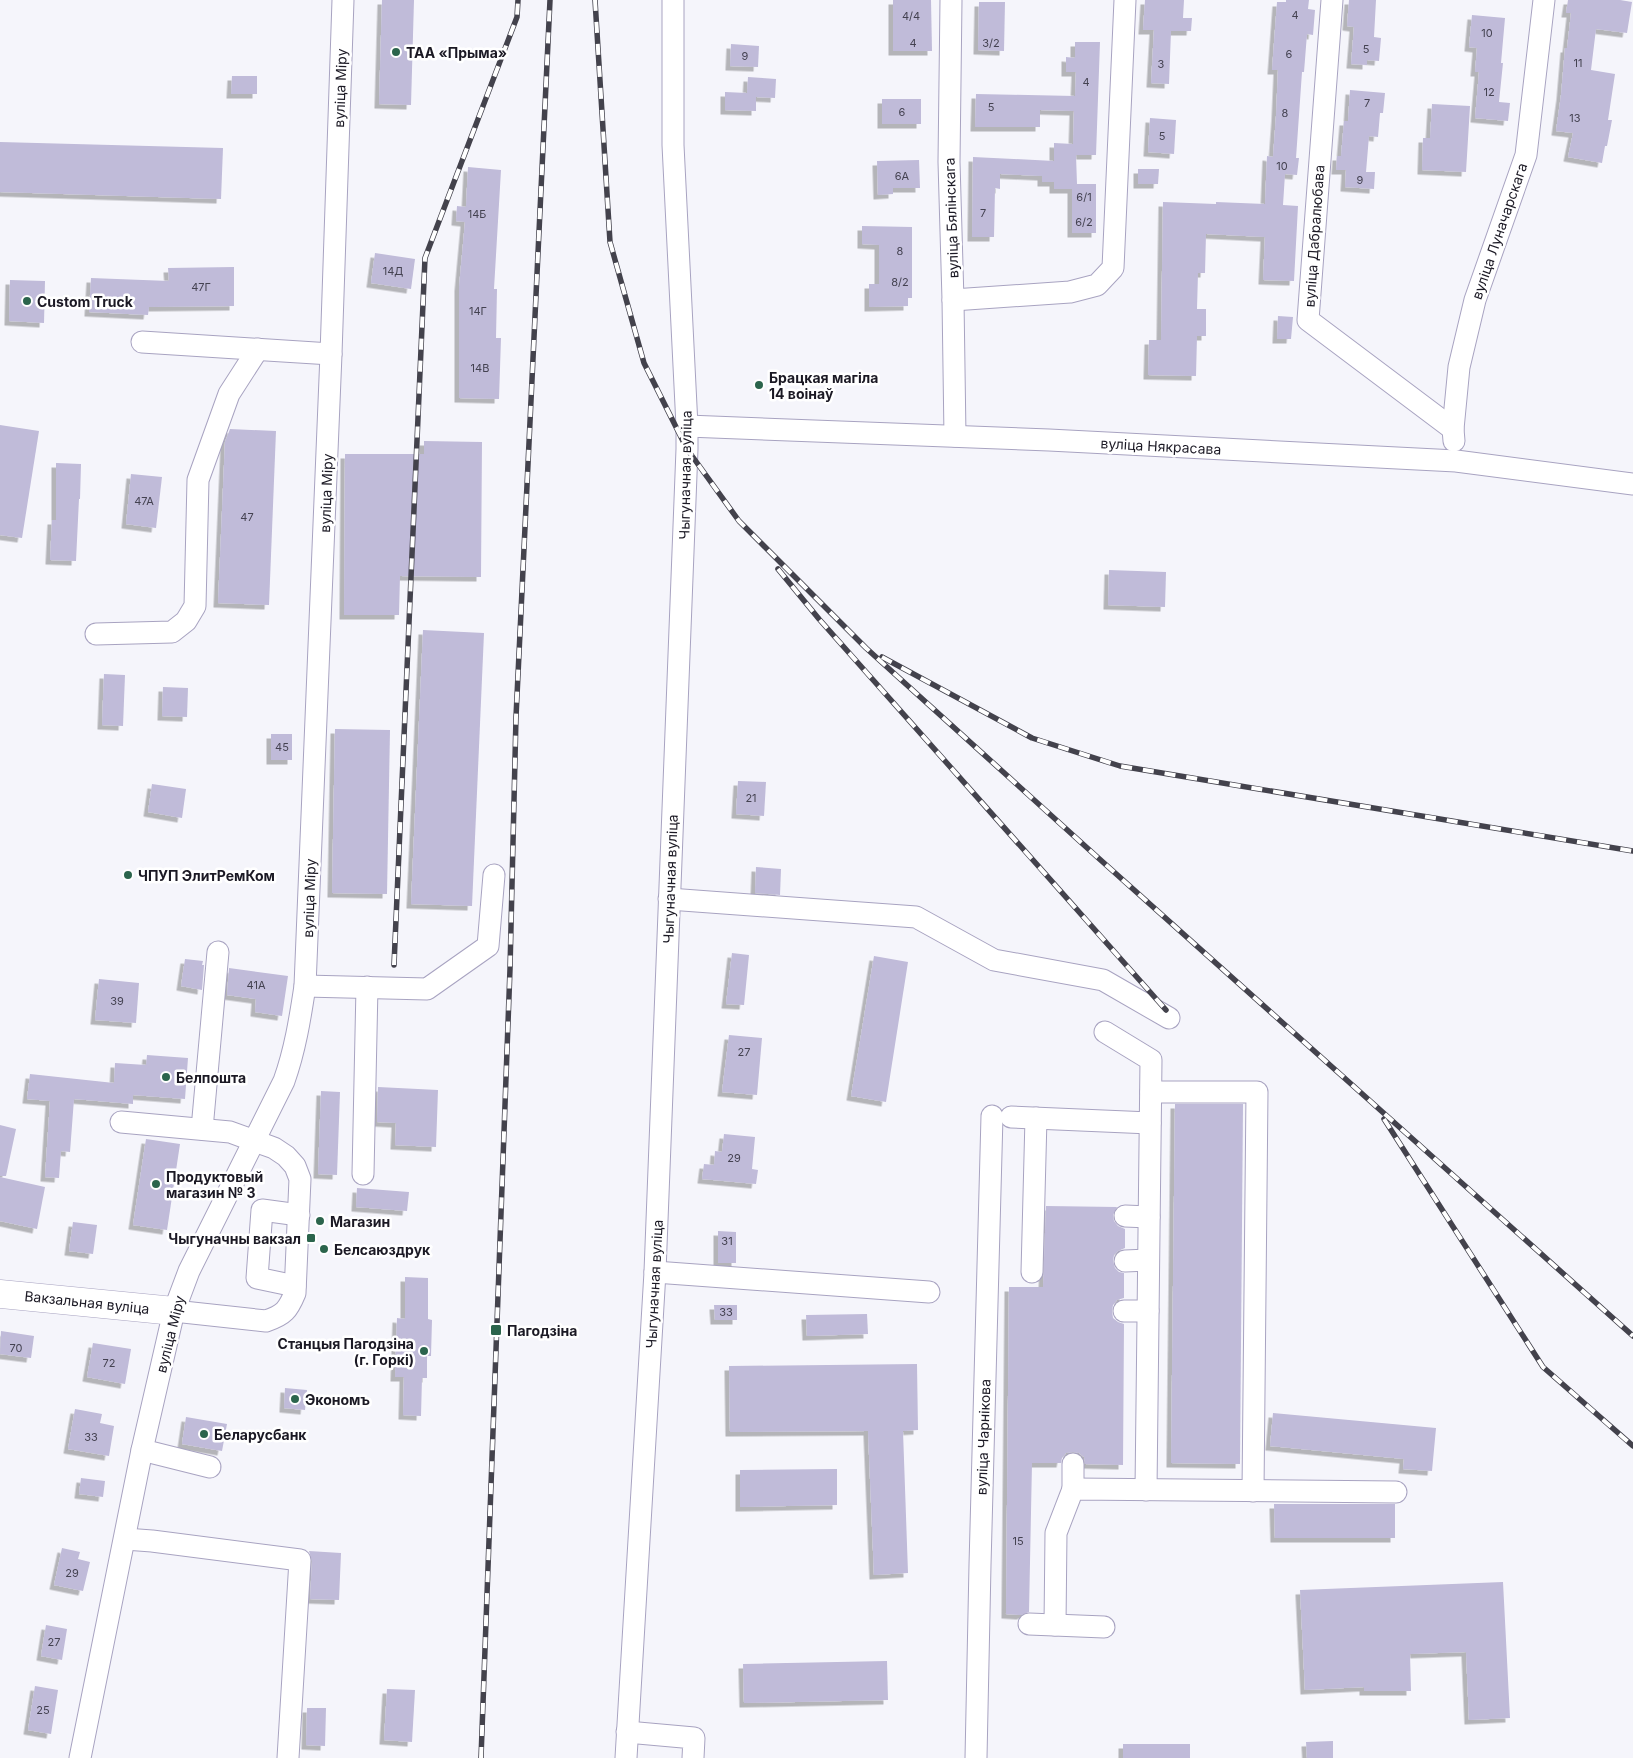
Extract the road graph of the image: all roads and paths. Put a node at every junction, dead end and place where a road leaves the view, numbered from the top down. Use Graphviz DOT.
graph roads {
  1 [pos="343,0"];
  2 [pos="673,0"];
  3 [pos="951,0"];
  4 [pos="1125,0"];
  5 [pos="1332,0"];
  6 [pos="1544,0"];
  7 [pos="953,300"];
  8 [pos="142,342"];
  9 [pos="258,349"];
  10 [pos="331,354"];
  11 [pos="687,426"];
  12 [pos="1453,429"];
  13 [pos="955,436"];
  14 [pos="1456,461"];
  15 [pos="1633,484"];
  16 [pos="96,634"];
  17 [pos="494,875"];
  18 [pos="669,899"];
  19 [pos="218,952"];
  20 [pos="306,986"];
  21 [pos="366,987"];
  22 [pos="1168,1018"];
  23 [pos="1106,1032"];
  24 [pos="1151,1092"];
  25 [pos="1036,1118"];
  26 [pos="121,1122"];
  27 [pos="1150,1123"];
  28 [pos="202,1129"];
  29 [pos="253,1141"];
  30 [pos="363,1174"];
  31 [pos="299,1215"];
  32 [pos="1125,1216"];
  33 [pos="1149,1217"];
  34 [pos="1148,1260"];
  35 [pos="1124,1261"];
  36 [pos="655,1272"];
  37 [pos="1032,1272"];
  38 [pos="295,1286"];
  39 [pos="929,1292"];
  40 [pos="0,1294"];
  41 [pos="174,1311"];
  42 [pos="1124,1311"];
  43 [pos="1148,1311"];
  44 [pos="142,1450"];
  45 [pos="1073,1464"];
  46 [pos="210,1467"];
  47 [pos="1074,1489"];
  48 [pos="1146,1490"];
  49 [pos="1252,1491"];
  50 [pos="1396,1492"];
  51 [pos="125,1539"];
  52 [pos="1029,1624"];
  53 [pos="1055,1625"];
  54 [pos="1104,1627"];
  55 [pos="627,1732"];
  56 [pos="80,1758"];
  57 [pos="288,1758"];
  58 [pos="626,1758"];
  59 [pos="693,1758"];
  60 [pos="976,1758"];
  1 -- 10 [label="street, вуліца Міру"];
  2 -- 11 [label="street, Чыгуначная вуліца"];
  3 -- 7 [label="street, вуліца Бялінскага"];
  4 -- 7 [label="street"];
  5 -- 12 [label="street, вуліца Дабралюбава"];
  6 -- 12 [label="street, вуліца Луначарскага"];
  7 -- 13 [label="street, вуліца Бялінскага"];
  8 -- 9 [label="street"];
  9 -- 10 [label="street"];
  9 -- 16 [label="street"];
  10 -- 20 [label="street, вуліца Міру"];
  11 -- 13 [label="street, вуліца Някрасава"];
  11 -- 18 [label="street, Чыгуначная вуліца"];
  12 -- 14 [label="street, вуліца Луначарскага"];
  13 -- 14 [label="street, вуліца Някрасава"];
  14 -- 15 [label="street, вуліца Някрасава"];
  17 -- 21 [label="street"];
  18 -- 22 [label="street"];
  18 -- 36 [label="street, Чыгуначная вуліца"];
  19 -- 28 [label="street"];
  20 -- 21 [label="street"];
  20 -- 29 [label="street, вуліца Міру"];
  21 -- 30 [label="street"];
  23 -- 24 [label="street"];
  24 -- 27 [label="street"];
  24 -- 49 [label="street"];
  25 -- 27 [label="street"];
  25 -- 37 [label="street"];
  25 -- 60 [label="street, вуліца Чарнікова"];
  26 -- 28 [label="street"];
  27 -- 33 [label="street"];
  28 -- 29 [label="street"];
  29 -- 31 [label="street"];
  29 -- 41 [label="street, вуліца Міру"];
  31 -- 38 [label="street"];
  31 -- 38 [label="street"];
  32 -- 33 [label="street"];
  33 -- 34 [label="street"];
  34 -- 35 [label="street"];
  34 -- 43 [label="street"];
  36 -- 39 [label="street"];
  36 -- 55 [label="street, Чыгуначная вуліца"];
  38 -- 41 [label="street"];
  40 -- 41 [label="main road, Вакзальная вуліца"];
  41 -- 44 [label="street, вуліца Міру"];
  42 -- 43 [label="street"];
  43 -- 48 [label="street"];
  44 -- 46 [label="street"];
  44 -- 51 [label="street, вуліца Міру"];
  45 -- 47 [label="street"];
  47 -- 48 [label="street"];
  47 -- 53 [label="street"];
  48 -- 49 [label="street"];
  49 -- 50 [label="street"];
  51 -- 56 [label="street, вуліца Міру"];
  51 -- 57 [label="street"];
  52 -- 53 [label="street"];
  53 -- 54 [label="street"];
  55 -- 58 [label="street, Чыгуначная вуліца"];
  55 -- 59 [label="street"];
}
